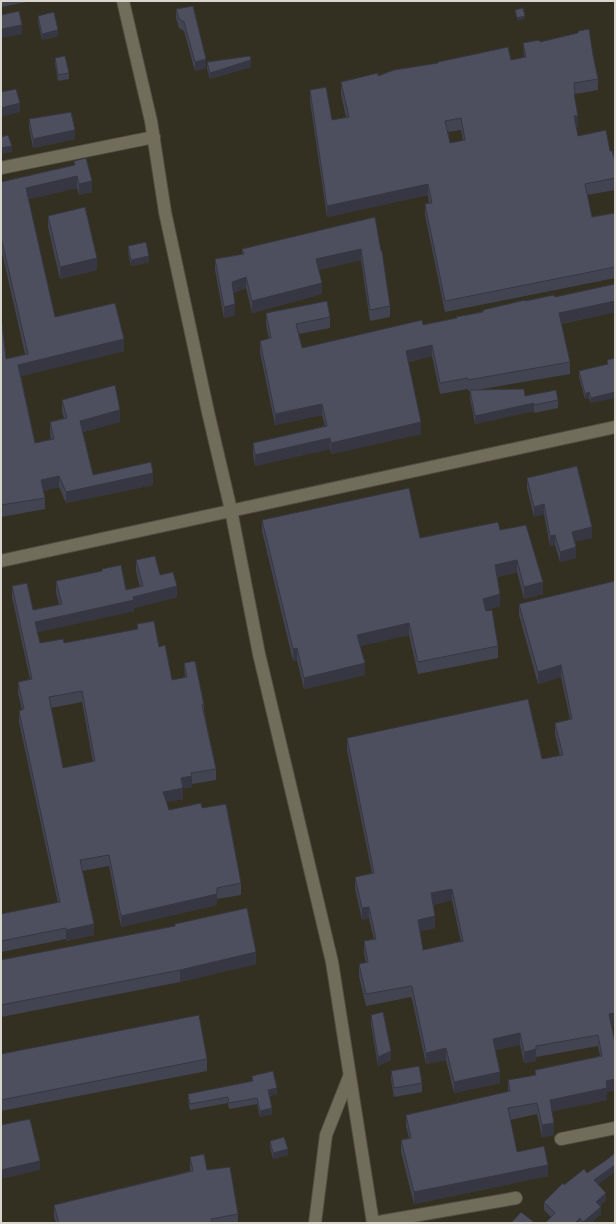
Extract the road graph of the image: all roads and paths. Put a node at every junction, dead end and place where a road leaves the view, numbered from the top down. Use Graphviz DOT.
graph roads {
  1 [pos="123,1"];
  2 [pos="154,137"];
  3 [pos="1,168"];
  4 [pos="615,427"];
  5 [pos="231,510"];
  6 [pos="1,561"];
  7 [pos="349,1076"];
  8 [pos="615,1128"];
  9 [pos="561,1139"];
  10 [pos="516,1198"];
  11 [pos="315,1223"];
  12 [pos="373,1223"];
  1 -- 2 [label="street"];
  2 -- 3 [label="street"];
  2 -- 5 [label="street"];
  4 -- 5 [label="street"];
  5 -- 6 [label="street"];
  5 -- 7 [label="street"];
  7 -- 11 [label="street"];
  7 -- 12 [label="street"];
  8 -- 9 [label="street"];
  10 -- 12 [label="street"];
}
